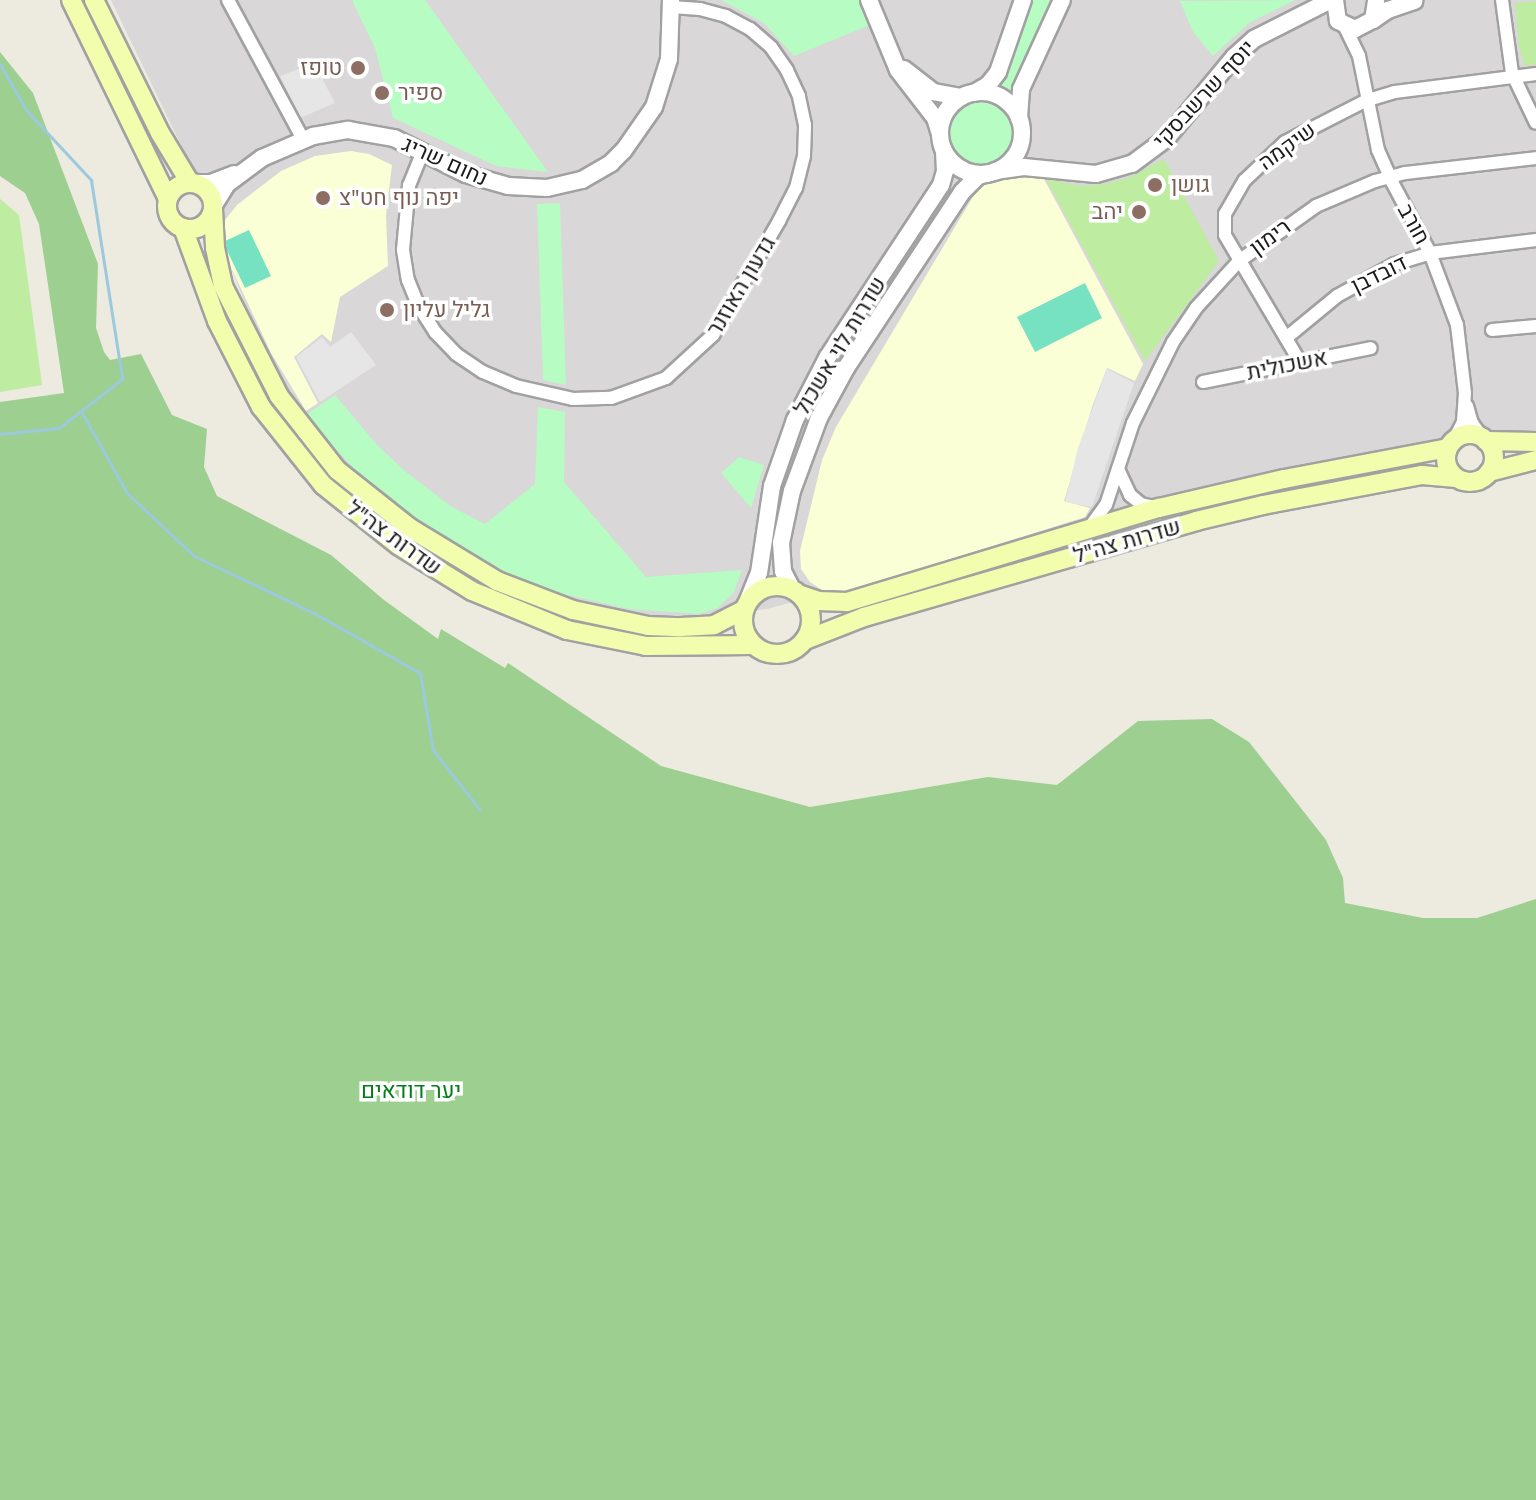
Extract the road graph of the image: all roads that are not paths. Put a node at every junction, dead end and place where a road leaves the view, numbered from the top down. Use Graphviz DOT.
graph roads {
  1 [pos="71,0"];
  2 [pos="94,0"];
  3 [pos="228,0"];
  4 [pos="869,0"];
  5 [pos="1023,0"];
  6 [pos="1062,0"];
  7 [pos="1333,0"];
  8 [pos="1376,0"];
  9 [pos="1392,0"];
  10 [pos="1502,0"];
  11 [pos="1420,1"];
  12 [pos="671,4"];
  13 [pos="1301,16"];
  14 [pos="1371,22"];
  15 [pos="1344,26"];
  16 [pos="882,38"];
  17 [pos="1359,56"];
  18 [pos="1536,74"];
  19 [pos="1514,77"];
  20 [pos="968,95"];
  21 [pos="1365,101"];
  22 [pos="1536,123"];
  23 [pos="1021,125"];
  24 [pos="303,139"];
  25 [pos="943,145"];
  26 [pos="423,151"];
  27 [pos="1536,158"];
  28 [pos="246,168"];
  29 [pos="992,172"];
  30 [pos="1059,172"];
  31 [pos="1389,176"];
  32 [pos="192,183"];
  33 [pos="168,199"];
  34 [pos="213,207"];
  35 [pos="183,228"];
  36 [pos="1536,240"];
  37 [pos="1430,253"];
  38 [pos="1239,261"];
  39 [pos="1536,326"];
  40 [pos="1492,330"];
  41 [pos="1286,338"];
  42 [pos="1371,348"];
  43 [pos="1300,362"];
  44 [pos="1203,382"];
  45 [pos="1465,393"];
  46 [pos="1485,440"];
  47 [pos="1536,442"];
  48 [pos="1450,445"];
  49 [pos="1536,460"];
  50 [pos="1118,469"];
  51 [pos="1489,472"];
  52 [pos="1456,478"];
  53 [pos="1165,507"];
  54 [pos="1086,530"];
  55 [pos="796,592"];
  56 [pos="746,605"];
  57 [pos="805,640"];
  58 [pos="753,645"];
  1 -- 33 [label="main road"];
  2 -- 32 [label="main road"];
  3 -- 24 [label="street"];
  4 -- 16 [label="street"];
  5 -- 20 [label="street"];
  6 -- 23 [label="street"];
  7 -- 13 [label="street, יוסף שרשבסקי"];
  7 -- 15 [label="street"];
  8 -- 14 [label="street"];
  9 -- 11 [label="street"];
  10 -- 19 [label="street"];
  11 -- 14 [label="street"];
  12 -- 26 [label="street, נחום שריג"];
  12 -- 26 [label="street, גדעון האוזנר"];
  13 -- 15 [label="street"];
  13 -- 30 [label="street, יוסף שרשבסקי"];
  14 -- 15 [label="street"];
  14 -- 17 [label="street, חורב"];
  15 -- 17 [label="street, חורב"];
  16 -- 20 [label="street"];
  16 -- 25 [label="street"];
  17 -- 21 [label="street, חורב"];
  18 -- 19 [label="street, שיקמה"];
  19 -- 21 [label="street, שיקמה"];
  19 -- 22 [label="street"];
  20 -- 23 [label="street"];
  20 -- 25 [label="street"];
  21 -- 31 [label="street, חורב"];
  21 -- 38 [label="street, שיקמה"];
  23 -- 29 [label="street"];
  23 -- 30 [label="street"];
  24 -- 26 [label="street, נחום שריג"];
  24 -- 28 [label="street, נחום שריג"];
  25 -- 29 [label="street"];
  25 -- 56 [label="street, שדרות לוי אשכול"];
  27 -- 31 [label="street, רימון"];
  28 -- 32 [label="street, נחום שריג"];
  28 -- 34 [label="street, נחום שריג"];
  29 -- 30 [label="street, יוסף שרשבסקי"];
  29 -- 55 [label="street, שדרות לוי אשכול"];
  31 -- 37 [label="street, חורב"];
  31 -- 38 [label="street, רימון"];
  32 -- 33 [label="main road"];
  32 -- 34 [label="main road"];
  33 -- 35 [label="main road"];
  34 -- 35 [label="main road"];
  34 -- 56 [label="main road, שדרות צה\"ל"];
  35 -- 58 [label="main road, שדרות צה\"ל"];
  36 -- 37 [label="street, דובדבן"];
  37 -- 41 [label="street, דובדבן"];
  37 -- 45 [label="street, חורב"];
  38 -- 41 [label="street, שיקמה"];
  38 -- 50 [label="street, רימון"];
  39 -- 40 [label="street"];
  41 -- 43 [label="street, שיקמה"];
  42 -- 43 [label="street, אשכולית"];
  43 -- 44 [label="street, אשכולית"];
  45 -- 46 [label="street, חורב"];
  45 -- 48 [label="street, חורב"];
  46 -- 47 [label="main road"];
  46 -- 48 [label="main road"];
  46 -- 51 [label="main road"];
  48 -- 52 [label="main road"];
  48 -- 53 [label="main road, שדרות צה\"ל"];
  49 -- 51 [label="main road"];
  50 -- 53 [label="street"];
  50 -- 54 [label="street, רימון"];
  51 -- 52 [label="main road"];
  52 -- 57 [label="main road, שדרות צה\"ל"];
  53 -- 54 [label="main road, שדרות צה\"ל"];
  54 -- 55 [label="main road, שדרות צה\"ל"];
  55 -- 56 [label="main road"];
  55 -- 57 [label="main road"];
  56 -- 58 [label="main road"];
  57 -- 58 [label="main road"];
}
